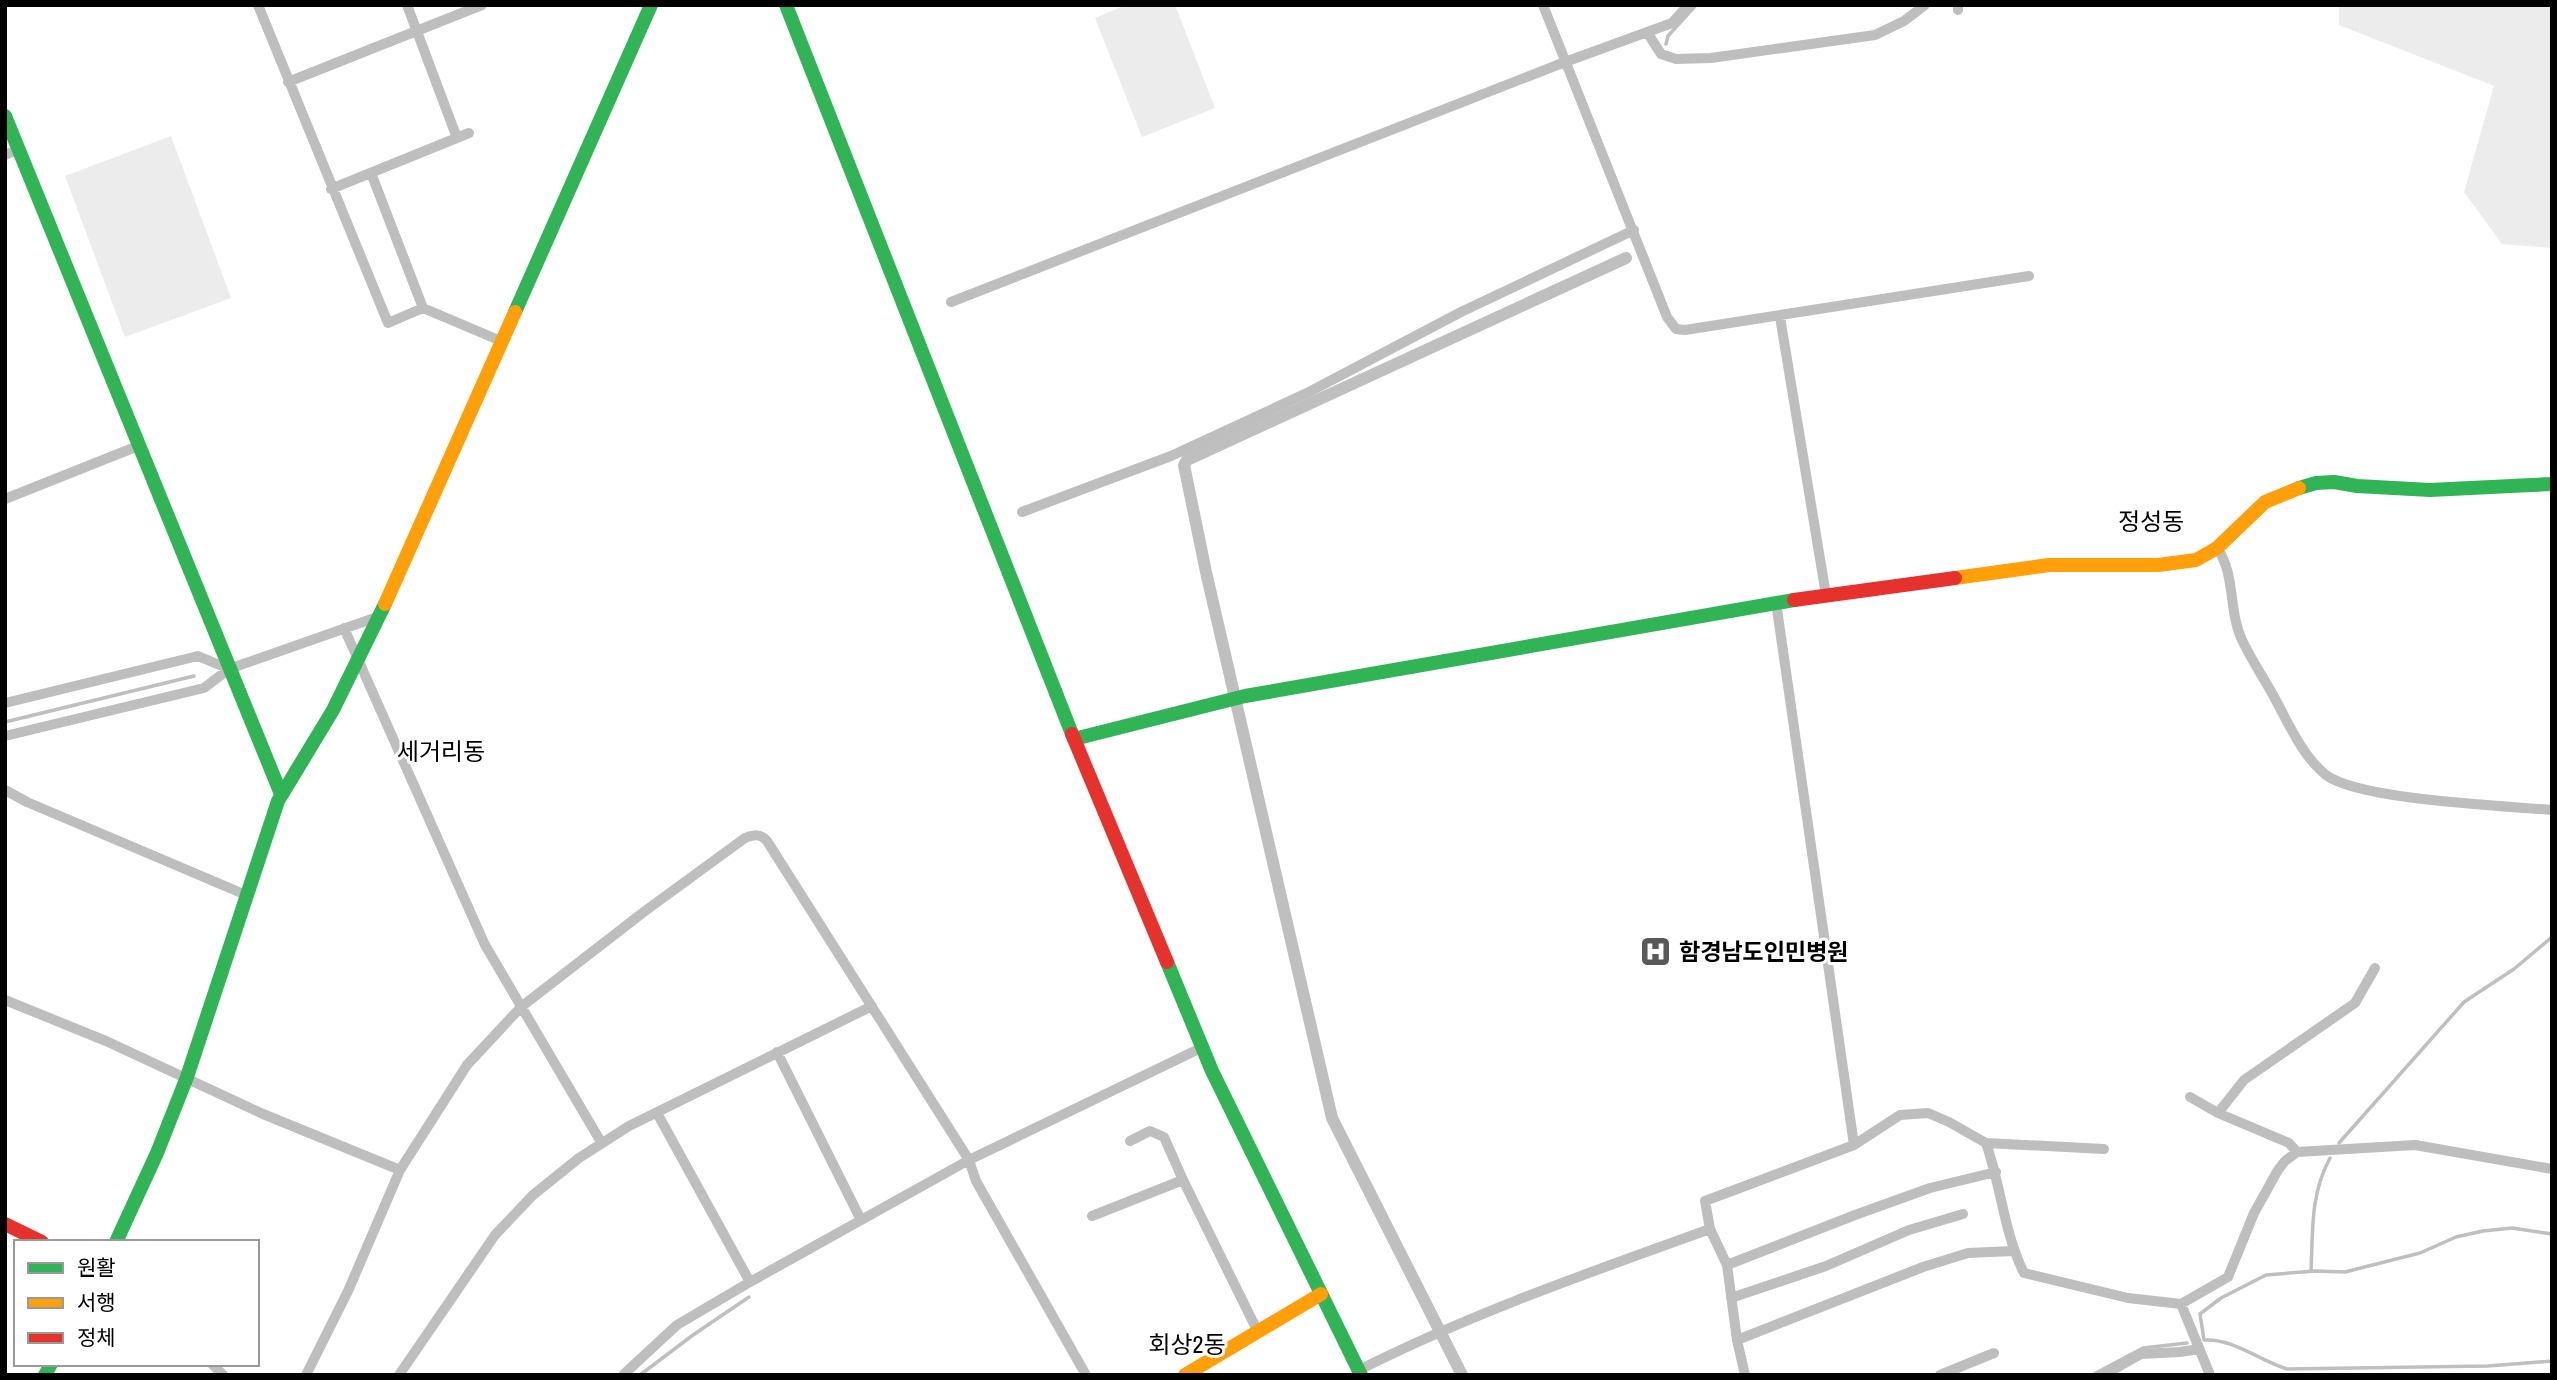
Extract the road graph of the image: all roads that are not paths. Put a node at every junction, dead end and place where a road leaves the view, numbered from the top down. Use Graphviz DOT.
graph roads {
  1 [pos="258,5"];
  2 [pos="407,5"];
  3 [pos="482,5"];
  4 [pos="651,5"];
  5 [pos="786,5"];
  6 [pos="1543,5"];
  7 [pos="1688,5"];
  8 [pos="1926,5"];
  9 [pos="417,31"];
  10 [pos="1647,33"];
  11 [pos="1565,62"];
  12 [pos="288,82"];
  13 [pos="5,116"];
  14 [pos="468,133"];
  15 [pos="457,138"];
  16 [pos="19,149"];
  17 [pos="5,155"];
  18 [pos="371,173"];
  19 [pos="331,189"];
  20 [pos="1634,230"];
  21 [pos="2029,276"];
  22 [pos="951,302"];
  23 [pos="423,307"];
  24 [pos="1780,317"];
  25 [pos="501,341"];
  26 [pos="138,446"];
  27 [pos="2552,484"];
  28 [pos="5,499"];
  29 [pos="1022,512"];
  30 [pos="2217,548"];
  31 [pos="1826,595"];
  32 [pos="1776,602"];
  33 [pos="380,616"];
  34 [pos="344,628"];
  35 [pos="359,659"];
  36 [pos="229,669"];
  37 [pos="5,703"];
  38 [pos="5,736"];
  39 [pos="1074,739"];
  40 [pos="5,790"];
  41 [pos="281,794"];
  42 [pos="2552,810"];
  43 [pos="246,895"];
  44 [pos="2375,968"];
  45 [pos="5,1000"];
  46 [pos="872,1006"];
  47 [pos="521,1007"];
  48 [pos="1203,1047"];
  49 [pos="778,1052"];
  50 [pos="187,1077"];
  51 [pos="2190,1097"];
  52 [pos="657,1113"];
  53 [pos="2218,1113"];
  54 [pos="1130,1141"];
  55 [pos="601,1142"];
  56 [pos="1986,1143"];
  57 [pos="1854,1145"];
  58 [pos="2104,1149"];
  59 [pos="2297,1152"];
  60 [pos="969,1160"];
  61 [pos="2552,1169"];
  62 [pos="400,1170"];
  63 [pos="1996,1172"];
  64 [pos="1183,1181"];
  65 [pos="1963,1214"];
  66 [pos="1092,1216"];
  67 [pos="861,1220"];
  68 [pos="5,1224"];
  69 [pos="1710,1229"];
  70 [pos="38,1240"];
  71 [pos="117,1240"];
  72 [pos="2013,1251"];
  73 [pos="1727,1265"];
  74 [pos="750,1282"];
  75 [pos="1321,1294"];
  76 [pos="1731,1298"];
  77 [pos="2181,1304"];
  78 [pos="1257,1330"];
  79 [pos="1737,1340"];
  80 [pos="2199,1349"];
  81 [pos="1994,1353"];
  82 [pos="1360,1372"];
  83 [pos="306,1375"];
  84 [pos="399,1375"];
  85 [pos="623,1375"];
  86 [pos="1086,1375"];
  87 [pos="1185,1375"];
  88 [pos="1745,1375"];
  89 [pos="1940,1375"];
  90 [pos="2104,1375"];
  91 [pos="2210,1375"];
  1 -- 12 [label="street"];
  2 -- 9 [label="street"];
  3 -- 9 [label="street"];
  4 -- 25 [label="main road"];
  5 -- 39 [label="main road"];
  6 -- 11 [label="street"];
  7 -- 10 [label="street"];
  8 -- 10 [label="street"];
  9 -- 12 [label="street"];
  9 -- 15 [label="street"];
  10 -- 11 [label="street"];
  11 -- 20 [label="street"];
  11 -- 22 [label="street"];
  12 -- 19 [label="street"];
  13 -- 16 [label="main road"];
  14 -- 15 [label="street"];
  15 -- 18 [label="street"];
  16 -- 17 [label="street"];
  16 -- 26 [label="main road"];
  18 -- 19 [label="street"];
  18 -- 23 [label="street"];
  19 -- 23 [label="street"];
  20 -- 24 [label="street"];
  20 -- 29 [label="street"];
  21 -- 24 [label="street"];
  23 -- 25 [label="street"];
  24 -- 31 [label="street"];
  25 -- 33 [label="main road"];
  26 -- 28 [label="street"];
  26 -- 36 [label="main road"];
  27 -- 30 [label="main road"];
  30 -- 31 [label="main road"];
  30 -- 42 [label="street"];
  31 -- 32 [label="main road"];
  32 -- 39 [label="main road"];
  32 -- 57 [label="street"];
  33 -- 34 [label="street"];
  33 -- 35 [label="main road"];
  34 -- 35 [label="street"];
  34 -- 36 [label="street"];
  35 -- 41 [label="main road"];
  35 -- 47 [label="street"];
  36 -- 37 [label="street"];
  36 -- 38 [label="street"];
  36 -- 41 [label="main road"];
  39 -- 48 [label="main road"];
  40 -- 43 [label="street"];
  41 -- 43 [label="main road"];
  43 -- 50 [label="main road"];
  44 -- 53 [label="street"];
  45 -- 50 [label="street"];
  46 -- 47 [label="street"];
  46 -- 49 [label="street"];
  46 -- 60 [label="street"];
  47 -- 55 [label="street"];
  47 -- 62 [label="street"];
  48 -- 60 [label="street"];
  48 -- 75 [label="main road"];
  49 -- 52 [label="street"];
  49 -- 67 [label="street"];
  50 -- 62 [label="street"];
  50 -- 71 [label="main road"];
  51 -- 53 [label="street"];
  52 -- 55 [label="street"];
  52 -- 74 [label="street"];
  53 -- 59 [label="street"];
  54 -- 64 [label="street"];
  55 -- 84 [label="street"];
  56 -- 57 [label="street"];
  56 -- 58 [label="street"];
  56 -- 63 [label="street"];
  57 -- 69 [label="street"];
  59 -- 61 [label="street"];
  59 -- 77 [label="street"];
  60 -- 67 [label="street"];
  60 -- 86 [label="street"];
  62 -- 83 [label="street"];
  63 -- 72 [label="street"];
  63 -- 73 [label="street"];
  64 -- 66 [label="street"];
  64 -- 78 [label="street"];
  65 -- 76 [label="street"];
  67 -- 74 [label="street"];
  68 -- 70 [label="main road"];
  69 -- 73 [label="street"];
  69 -- 82 [label="street"];
  72 -- 77 [label="street"];
  72 -- 79 [label="street"];
  73 -- 76 [label="street"];
  74 -- 85 [label="street"];
  75 -- 78 [label="main road"];
  75 -- 82 [label="main road"];
  76 -- 79 [label="street"];
  77 -- 80 [label="street"];
  78 -- 87 [label="main road"];
  79 -- 88 [label="street"];
  80 -- 90 [label="street"];
  80 -- 91 [label="street"];
  81 -- 89 [label="street"];
}
